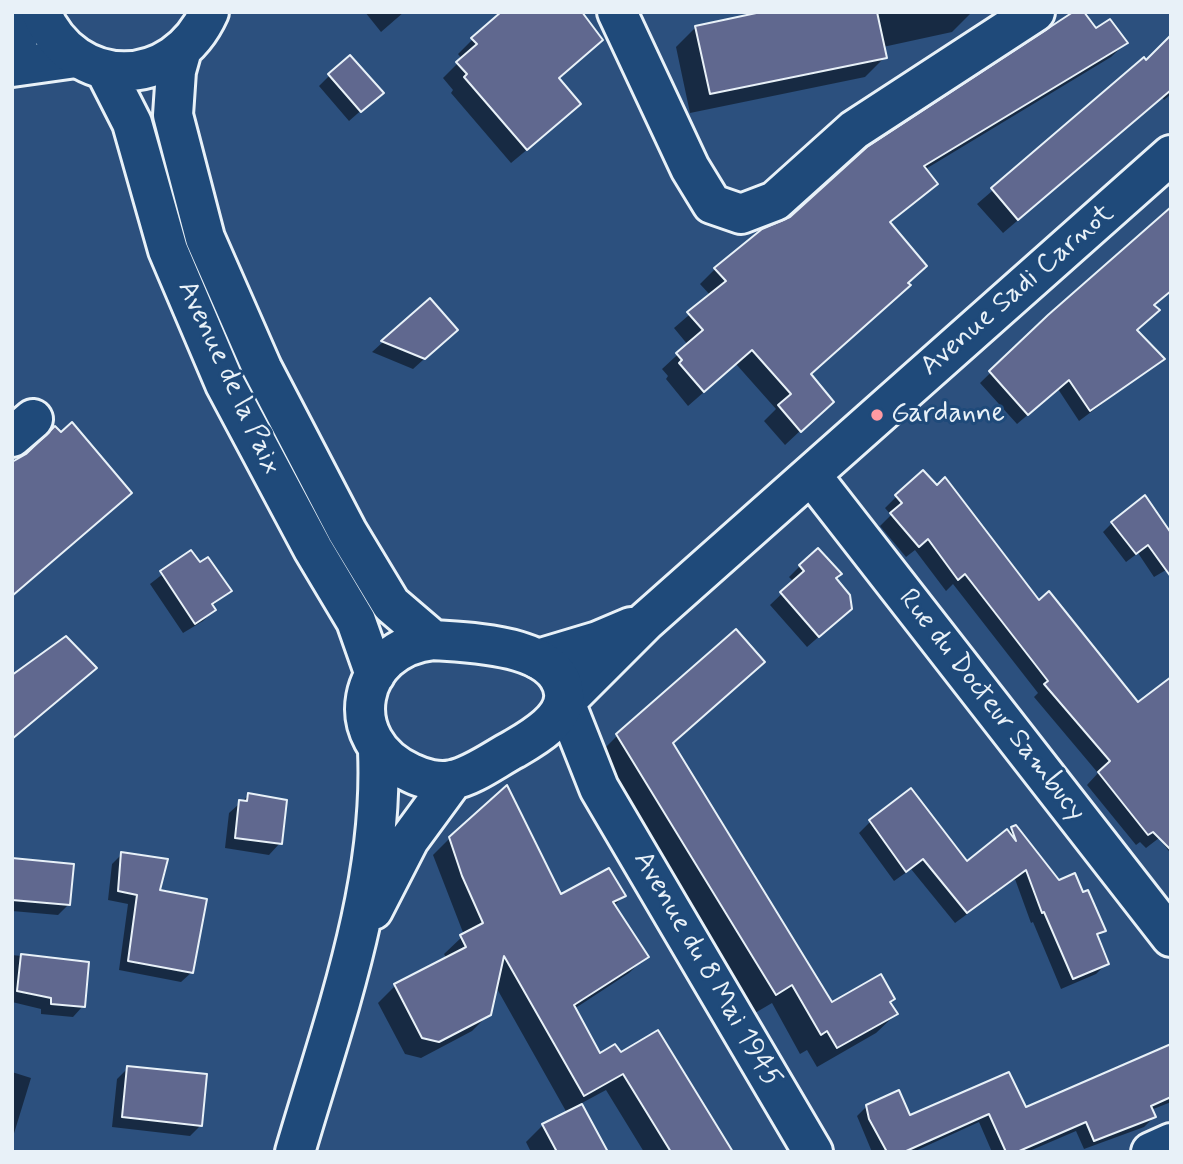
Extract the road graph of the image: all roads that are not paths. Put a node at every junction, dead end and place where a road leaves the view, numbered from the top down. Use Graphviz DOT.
graph roads {
  1 [pos="34,12"];
  2 [pos="41,12"];
  3 [pos="209,12"];
  4 [pos="617,12"];
  5 [pos="1035,12"];
  6 [pos="12,47"];
  7 [pos="181,53"];
  8 [pos="90,64"];
  9 [pos="12,67"];
  10 [pos="1171,156"];
  11 [pos="811,475"];
  12 [pos="646,621"];
  13 [pos="433,640"];
  14 [pos="538,659"];
  15 [pos="375,675"];
  16 [pos="565,702"];
  17 [pos="528,740"];
  18 [pos="379,751"];
  19 [pos="453,780"];
  20 [pos="599,788"];
  21 [pos="1171,937"];
  22 [pos="357,943"];
  23 [pos="1171,1143"];
  24 [pos="295,1152"];
  25 [pos="813,1152"];
  26 [pos="1151,1152"];
  1 -- 6 [label="main road"];
  2 -- 8 [label="main road, Avenue de la Paix"];
  3 -- 7 [label="main road"];
  4 -- 5 [label="main road"];
  7 -- 8 [label="main road"];
  7 -- 13 [label="main road, Avenue de la Paix"];
  8 -- 9 [label="main road"];
  8 -- 15 [label="main road, Avenue de la Paix"];
  10 -- 11 [label="main road, Avenue Sadi Carnot"];
  11 -- 12 [label="main road, Avenue Sadi Carnot"];
  11 -- 21 [label="main road, Rue du Docteur Sambucy"];
  12 -- 14 [label="main road, Avenue Sadi Carnot"];
  12 -- 16 [label="main road, Avenue Sadi Carnot"];
  13 -- 14 [label="main road"];
  13 -- 15 [label="main road"];
  14 -- 16 [label="main road"];
  15 -- 18 [label="main road"];
  16 -- 17 [label="main road"];
  16 -- 20 [label="main road, Avenue du 8 Mai 1945"];
  17 -- 19 [label="main road"];
  17 -- 20 [label="main road, Avenue du 8 Mai 1945"];
  18 -- 19 [label="main road"];
  18 -- 22 [label="main road"];
  19 -- 22 [label="main road"];
  20 -- 25 [label="main road, Avenue du 8 Mai 1945"];
  22 -- 24 [label="main road"];
  23 -- 26 [label="main road"];
}
